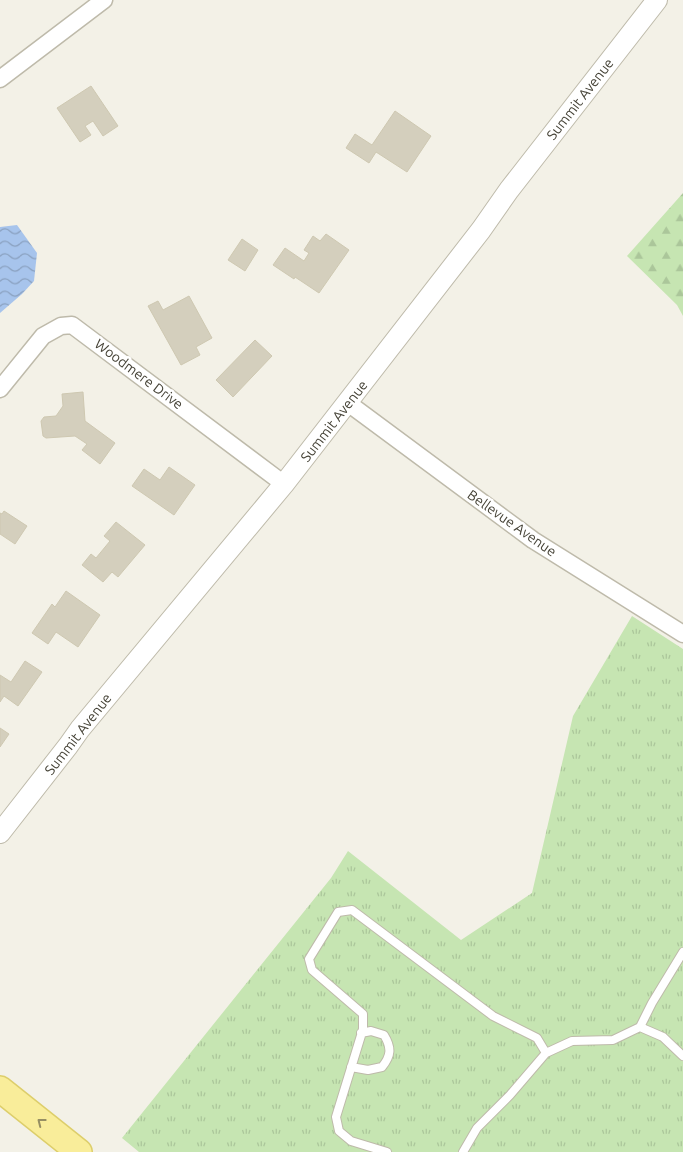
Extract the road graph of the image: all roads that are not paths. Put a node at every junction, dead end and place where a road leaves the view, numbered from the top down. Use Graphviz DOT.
graph roads {
  1 [pos="104,0"];
  2 [pos="657,0"];
  3 [pos="0,79"];
  4 [pos="0,389"];
  5 [pos="348,403"];
  6 [pos="284,484"];
  7 [pos="683,634"];
  8 [pos="0,833"];
  9 [pos="683,952"];
  10 [pos="640,1027"];
  11 [pos="361,1033"];
  12 [pos="546,1052"];
  13 [pos="683,1056"];
  14 [pos="351,1067"];
  15 [pos="0,1089"];
  16 [pos="79,1152"];
  17 [pos="387,1152"];
  18 [pos="463,1152"];
  1 -- 3 [label="street"];
  2 -- 5 [label="street, Summit Avenue"];
  4 -- 6 [label="street, Woodmere Drive"];
  5 -- 6 [label="street, Summit Avenue"];
  5 -- 7 [label="street, Bellevue Avenue"];
  6 -- 8 [label="street, Summit Avenue"];
  9 -- 10 [label="lane"];
  10 -- 12 [label="lane"];
  10 -- 13 [label="lane"];
  11 -- 12 [label="lane"];
  11 -- 14 [label="lane"];
  11 -- 14 [label="lane"];
  12 -- 18 [label="lane"];
  14 -- 17 [label="lane"];
  16 -- 15 [label="main road, one-way"];
}
